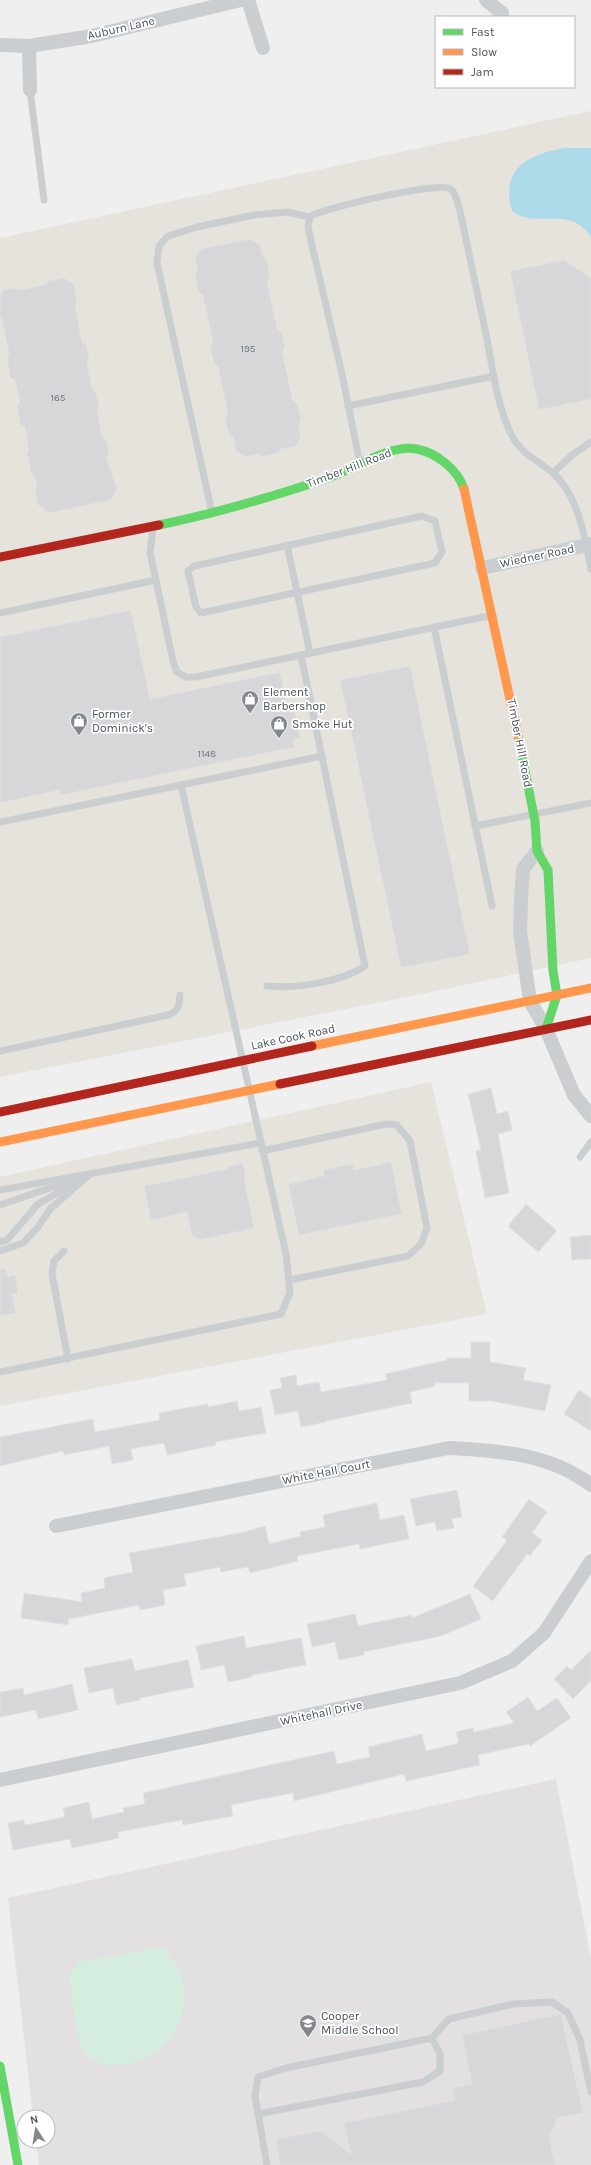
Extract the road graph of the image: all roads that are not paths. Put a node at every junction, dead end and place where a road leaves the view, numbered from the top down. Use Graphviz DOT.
graph roads {
  1 [pos="241,0"];
  2 [pos="248,0"];
  3 [pos="486,0"];
  4 [pos="199,5"];
  5 [pos="502,13"];
  6 [pos="0,44"];
  7 [pos="30,46"];
  8 [pos="263,48"];
  9 [pos="30,90"];
  10 [pos="44,200"];
  11 [pos="310,217"];
  12 [pos="494,376"];
  13 [pos="348,406"];
  14 [pos="591,442"];
  15 [pos="360,464"];
  16 [pos="553,473"];
  17 [pos="212,514"];
  18 [pos="153,526"];
  19 [pos="287,545"];
  20 [pos="589,545"];
  21 [pos="0,557"];
  22 [pos="482,568"];
  23 [pos="591,569"];
  24 [pos="156,580"];
  25 [pos="297,592"];
  26 [pos="0,613"];
  27 [pos="493,615"];
  28 [pos="434,627"];
  29 [pos="310,653"];
  30 [pos="301,655"];
  31 [pos="322,756"];
  32 [pos="181,785"];
  33 [pos="591,803"];
  34 [pos="534,815"];
  35 [pos="0,822"];
  36 [pos="475,826"];
  37 [pos="537,851"];
  38 [pos="492,906"];
  39 [pos="267,986"];
  40 [pos="591,988"];
  41 [pos="180,995"];
  42 [pos="557,995"];
  43 [pos="530,1001"];
  44 [pos="591,1020"];
  45 [pos="546,1028"];
  46 [pos="0,1051"];
  47 [pos="243,1060"];
  48 [pos="250,1092"];
  49 [pos="0,1112"];
  50 [pos="591,1116"];
  51 [pos="0,1142"];
  52 [pos="591,1142"];
  53 [pos="260,1143"];
  54 [pos="262,1151"];
  55 [pos="580,1157"];
  56 [pos="90,1174"];
  57 [pos="0,1190"];
  58 [pos="0,1204"];
  59 [pos="0,1242"];
  60 [pos="0,1251"];
  61 [pos="64,1251"];
  62 [pos="290,1280"];
  63 [pos="68,1359"];
  64 [pos="0,1372"];
  65 [pos="591,1485"];
  66 [pos="56,1526"];
  67 [pos="591,1561"];
  68 [pos="0,1780"];
  69 [pos="432,2038"];
  70 [pos="0,2066"];
  71 [pos="591,2092"];
  72 [pos="258,2114"];
  73 [pos="18,2165"];
  74 [pos="267,2165"];
  1 -- 4 [label="street, Auburn Lane"];
  2 -- 8 [label="street"];
  3 -- 5 [label="street"];
  4 -- 7 [label="street, Auburn Lane"];
  6 -- 7 [label="street, Auburn Lane"];
  7 -- 9 [label="street"];
  9 -- 10 [label="lane"];
  11 -- 12 [label="lane"];
  11 -- 13 [label="lane"];
  11 -- 17 [label="lane"];
  12 -- 13 [label="lane"];
  12 -- 16 [label="lane"];
  13 -- 15 [label="lane"];
  14 -- 16 [label="lane"];
  15 -- 17 [label="main road, Timber Hill Road"];
  15 -- 22 [label="main road, Timber Hill Road"];
  16 -- 20 [label="lane"];
  17 -- 18 [label="main road, Timber Hill Road"];
  18 -- 21 [label="main road, Timber Hill Road"];
  18 -- 24 [label="lane"];
  19 -- 25 [label="lane"];
  19 -- 25 [label="lane"];
  19 -- 25 [label="lane"];
  20 -- 22 [label="street, Wiedner Road"];
  20 -- 23 [label="lane"];
  22 -- 27 [label="main road, Timber Hill Road"];
  24 -- 26 [label="lane"];
  24 -- 30 [label="lane"];
  25 -- 29 [label="lane"];
  27 -- 28 [label="lane"];
  27 -- 34 [label="main road, Timber Hill Road"];
  28 -- 29 [label="lane"];
  28 -- 36 [label="lane"];
  29 -- 30 [label="lane"];
  30 -- 31 [label="lane"];
  31 -- 32 [label="lane"];
  31 -- 39 [label="lane"];
  32 -- 35 [label="lane"];
  32 -- 47 [label="lane"];
  33 -- 34 [label="lane"];
  34 -- 36 [label="lane"];
  34 -- 37 [label="main road, Timber Hill Road"];
  36 -- 38 [label="lane"];
  37 -- 42 [label="main road, Timber Hill Road"];
  37 -- 43 [label="street"];
  40 -- 42 [label="main road, Lake Cook Road"];
  41 -- 46 [label="lane"];
  42 -- 43 [label="main road, Lake Cook Road"];
  42 -- 45 [label="main road, Timber Hill Road"];
  43 -- 45 [label="street"];
  43 -- 47 [label="main road, Lake Cook Road"];
  44 -- 45 [label="main road"];
  45 -- 48 [label="main road"];
  45 -- 50 [label="street"];
  47 -- 48 [label="lane"];
  47 -- 49 [label="main road, Lake Cook Road"];
  48 -- 51 [label="main road"];
  48 -- 53 [label="lane"];
  52 -- 55 [label="lane"];
  53 -- 54 [label="lane"];
  53 -- 56 [label="lane"];
  54 -- 62 [label="lane"];
  54 -- 62 [label="lane"];
  56 -- 57 [label="lane"];
  56 -- 58 [label="lane"];
  56 -- 59 [label="lane"];
  56 -- 60 [label="lane"];
  61 -- 63 [label="lane"];
  62 -- 63 [label="lane"];
  63 -- 64 [label="lane"];
  65 -- 66 [label="street, White Hall Court"];
  67 -- 68 [label="street, Whitehall Drive"];
  69 -- 71 [label="lane"];
  69 -- 72 [label="lane"];
  69 -- 72 [label="lane"];
  70 -- 73 [label="main road"];
  72 -- 74 [label="lane"];
}
